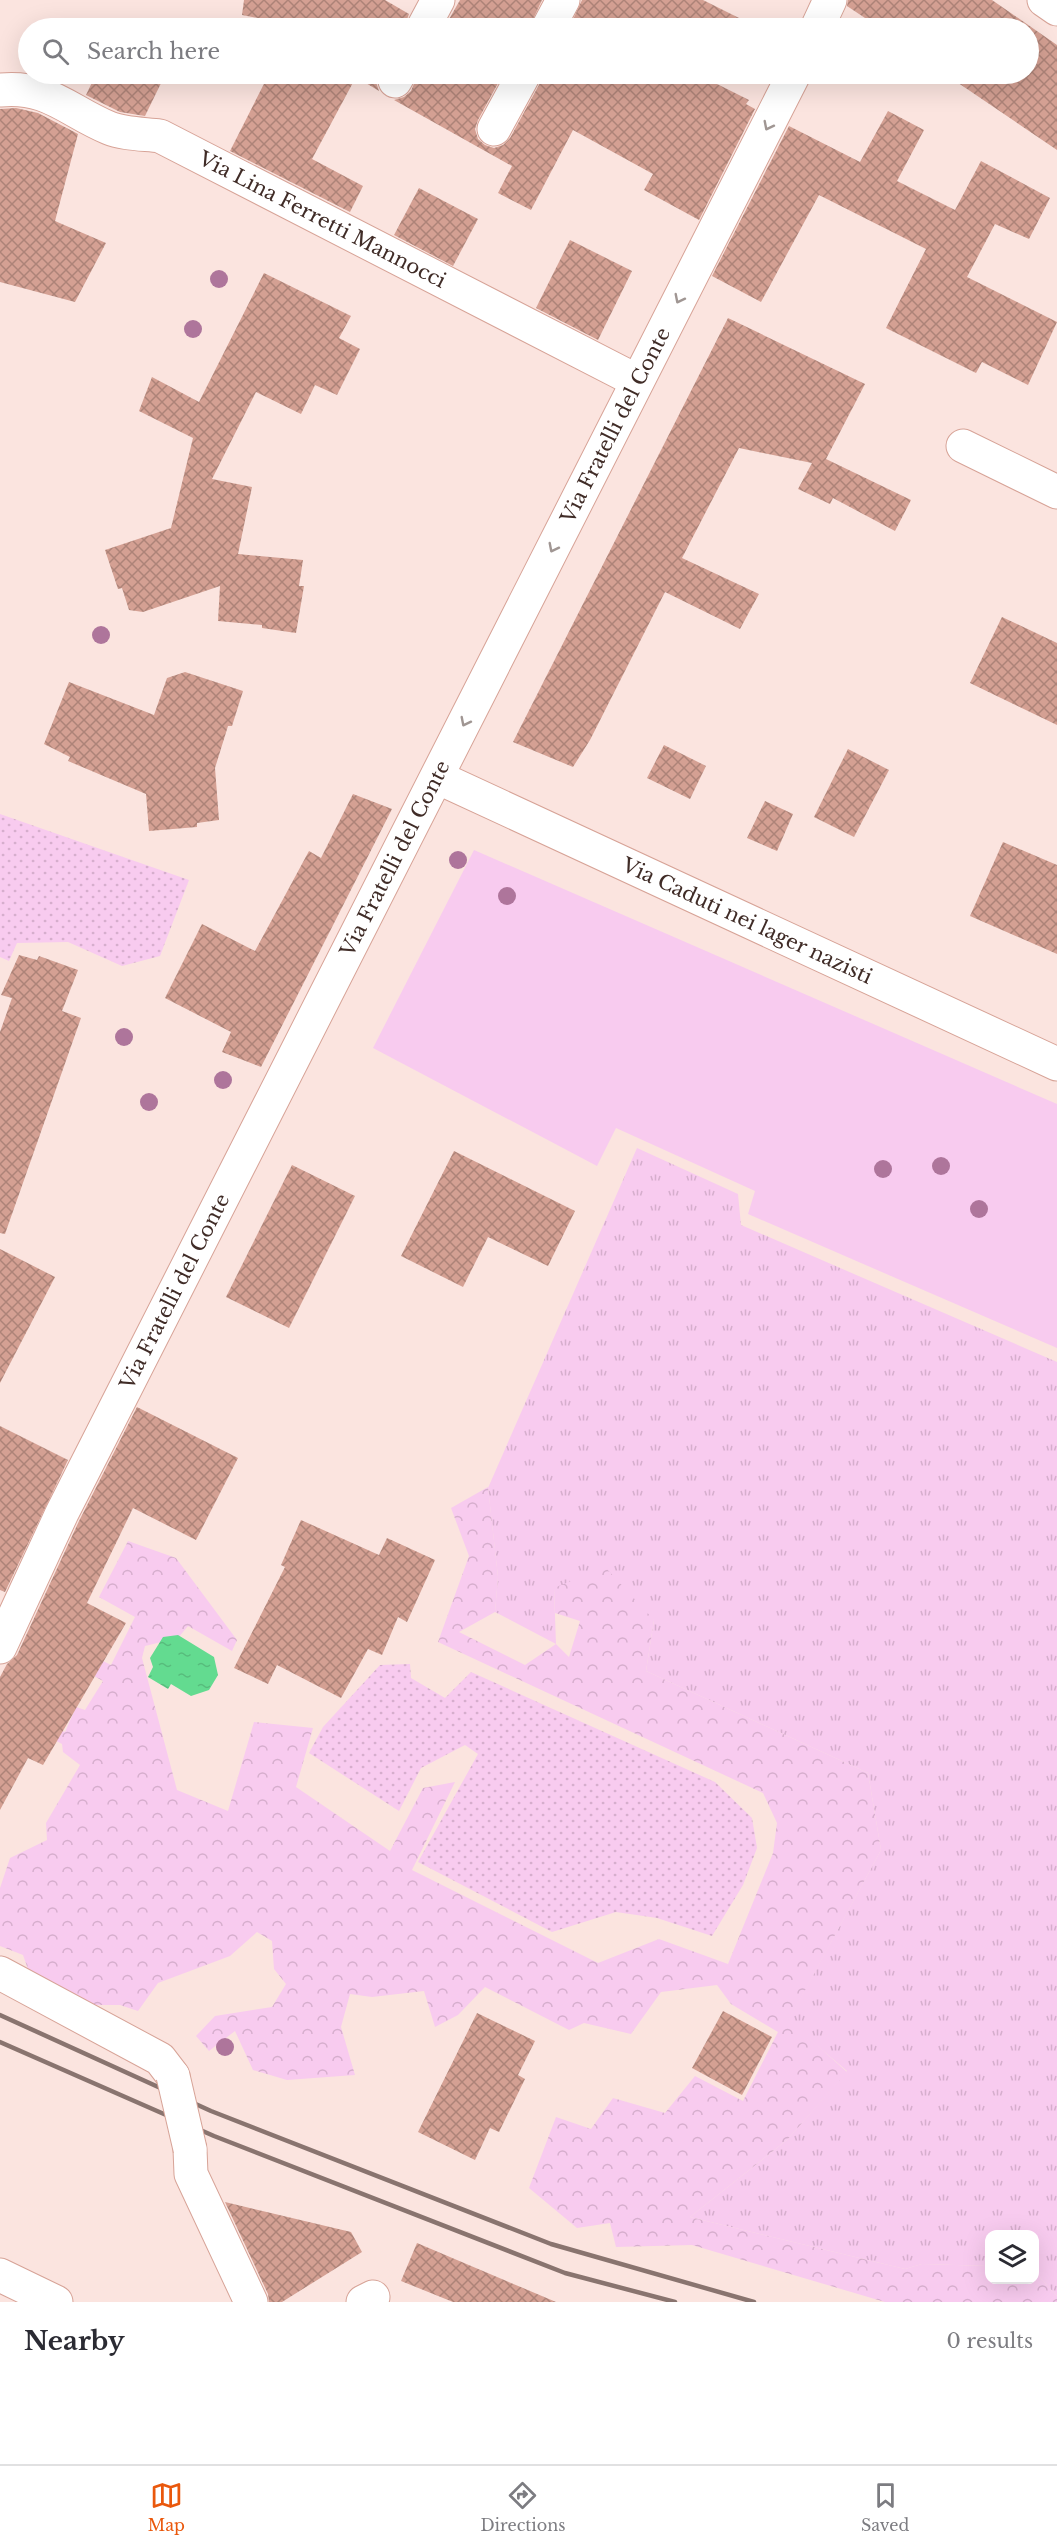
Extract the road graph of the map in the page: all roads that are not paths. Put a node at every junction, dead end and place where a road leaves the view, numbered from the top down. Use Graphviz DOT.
graph roads {
  1 [pos="438,0"];
  2 [pos="563,0"];
  3 [pos="830,0"];
  4 [pos="1044,0"];
  5 [pos="1057,9"];
  6 [pos="428,18"];
  7 [pos="553,18"];
  8 [pos="822,18"];
  9 [pos="519,84"];
  10 [pos="789,84"];
  11 [pos="0,90"];
  12 [pos="494,129"];
  13 [pos="637,381"];
  14 [pos="963,446"];
  15 [pos="1057,492"];
  16 [pos="437,777"];
  17 [pos="1057,1064"];
  18 [pos="0,1647"];
  19 [pos="0,1973"];
  20 [pos="0,2274"];
  21 [pos="56,2302"];
  22 [pos="250,2302"];
  1 -- 6 [label="street"];
  2 -- 7 [label="street"];
  3 -- 8 [label="street"];
  4 -- 5 [label="street"];
  9 -- 12 [label="street"];
  10 -- 13 [label="street, Via Fratelli del Conte, one-way"];
  11 -- 13 [label="street, Via Lina Ferretti Mannocci"];
  13 -- 16 [label="street, Via Fratelli del Conte, one-way"];
  14 -- 15 [label="street"];
  16 -- 17 [label="street, Via Caduti nei lager nazisti"];
  16 -- 18 [label="street, Via Fratelli del Conte"];
  19 -- 22 [label="street, bridge"];
  20 -- 21 [label="street"];
}
